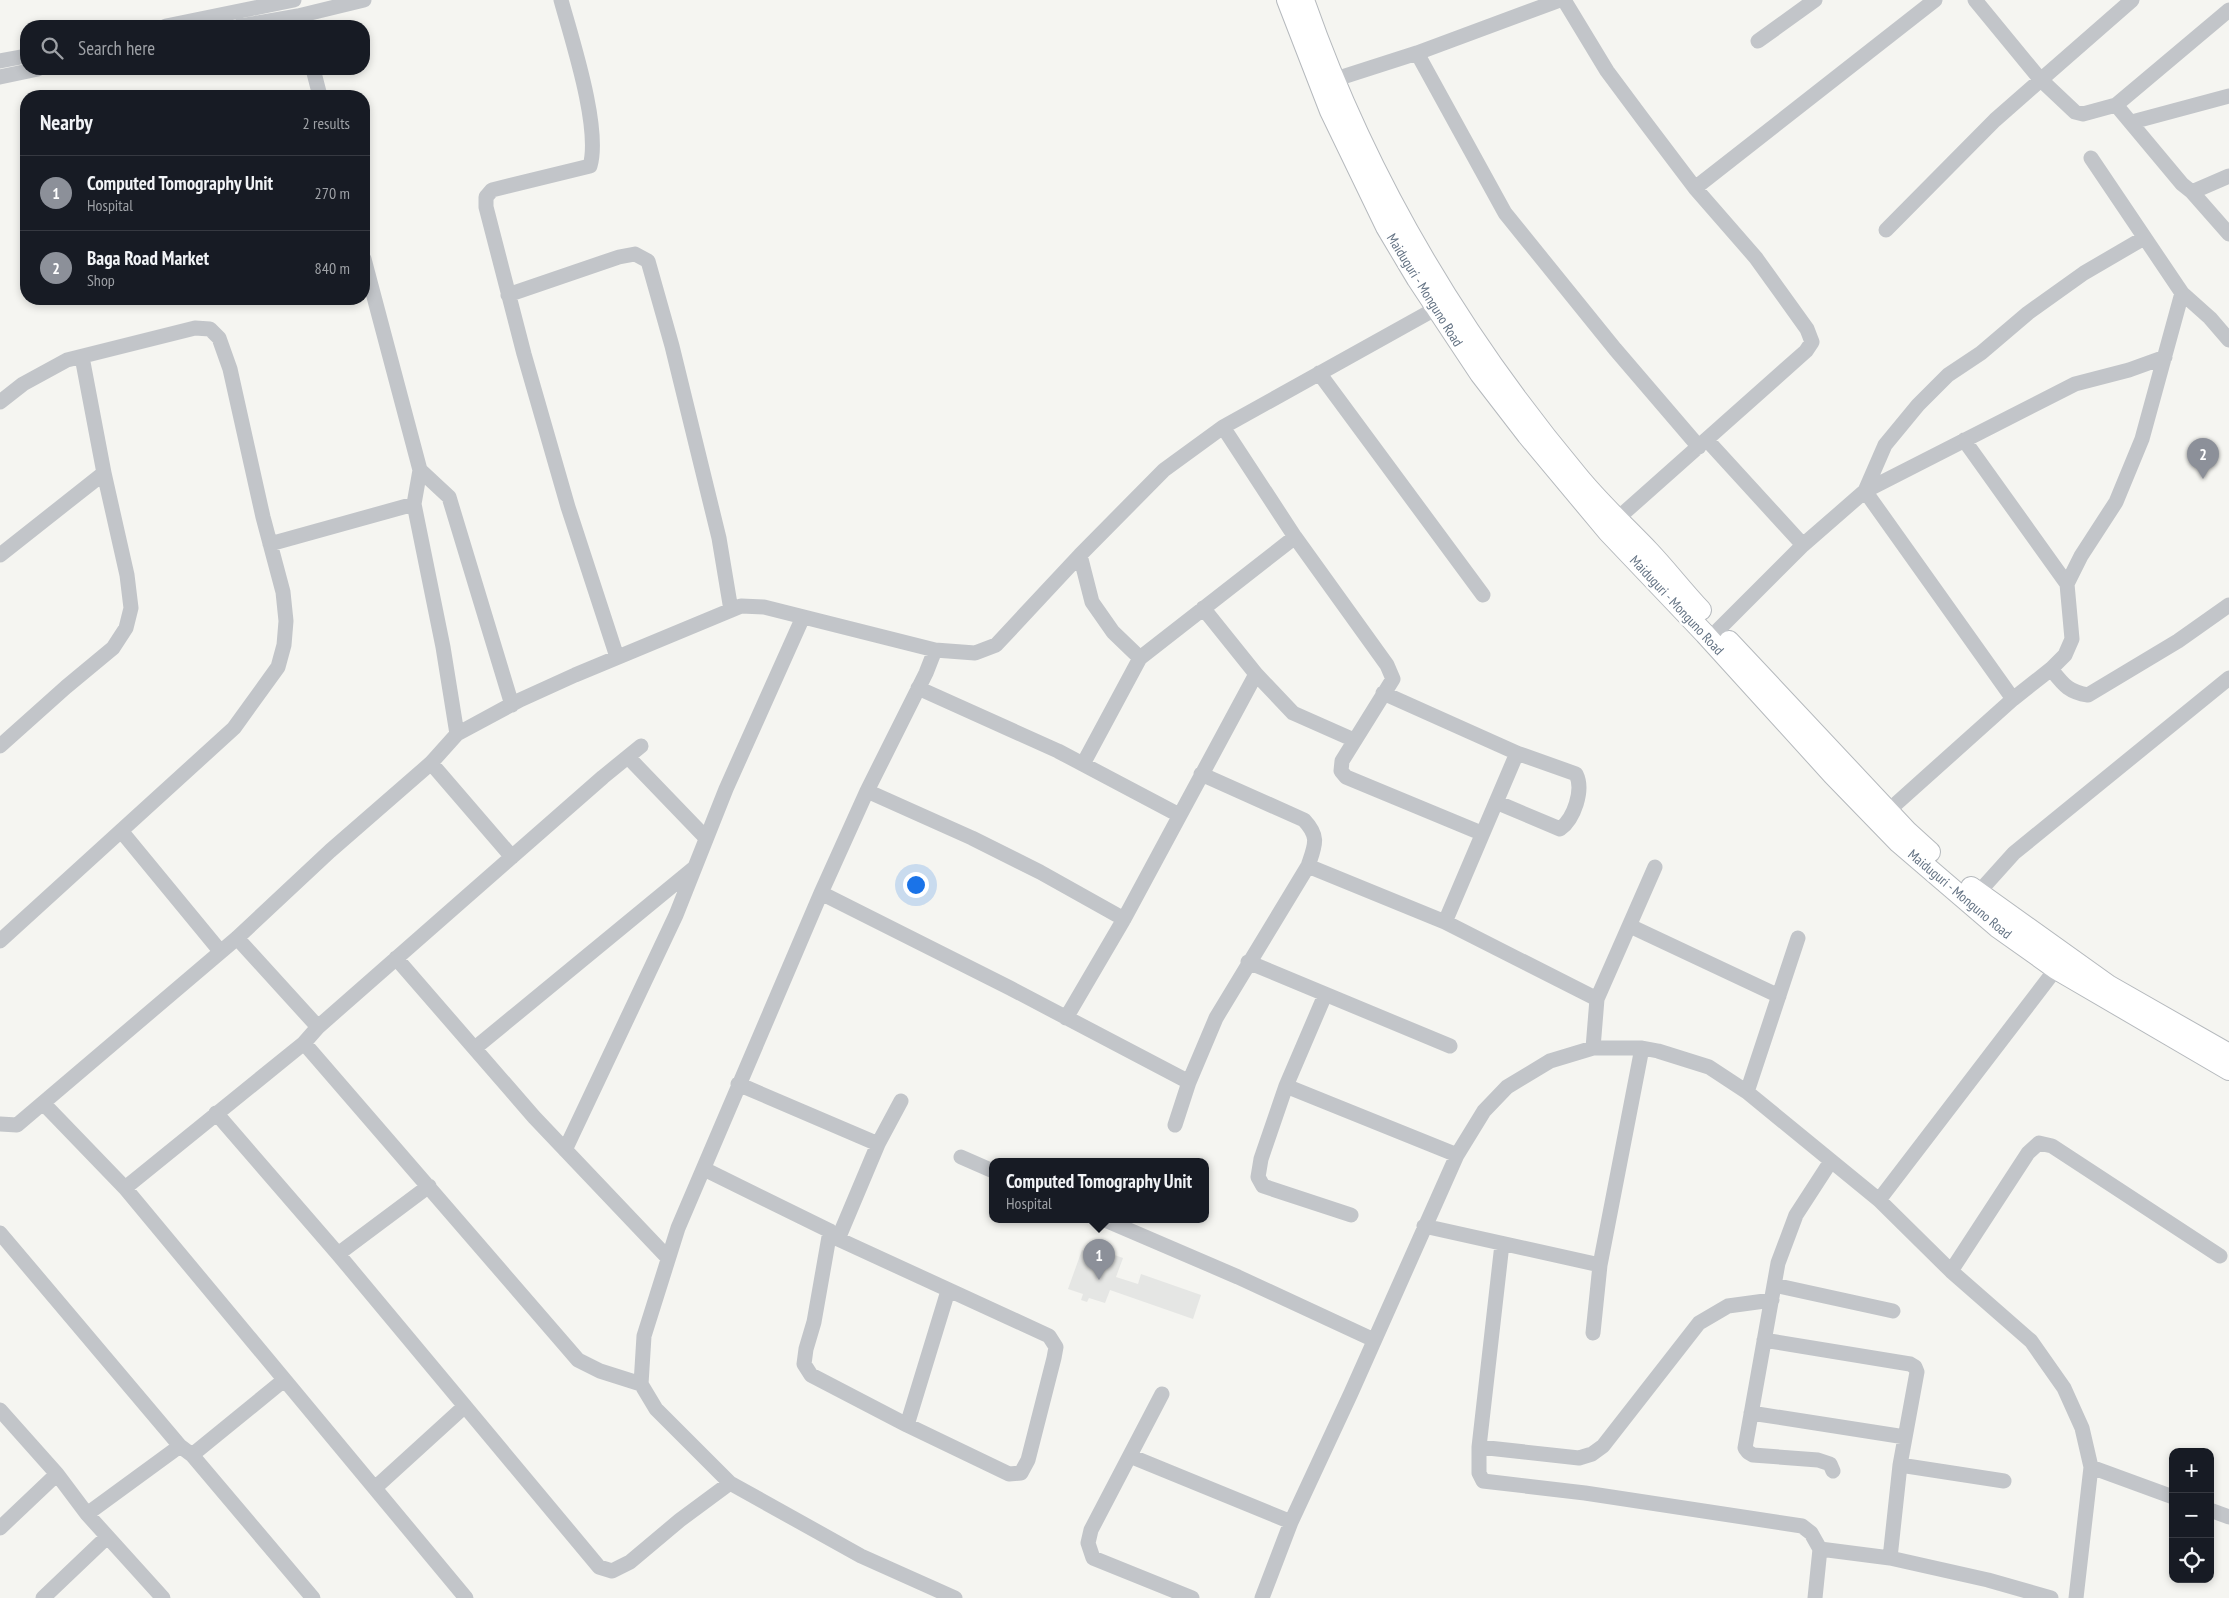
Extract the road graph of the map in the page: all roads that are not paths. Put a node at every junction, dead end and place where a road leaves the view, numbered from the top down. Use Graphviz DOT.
graph roads {
  1 [pos="294,0"];
  2 [pos="364,0"];
  3 [pos="561,0"];
  4 [pos="1287,0"];
  5 [pos="1304,0"];
  6 [pos="1562,0"];
  7 [pos="1815,0"];
  8 [pos="1935,0"];
  9 [pos="1975,0"];
  10 [pos="2132,0"];
  11 [pos="2229,10"];
  12 [pos="196,20"];
  13 [pos="303,20"];
  14 [pos="1758,41"];
  15 [pos="1417,53"];
  16 [pos="20,57"];
  17 [pos="0,61"];
  18 [pos="20,73"];
  19 [pos="315,75"];
  20 [pos="0,77"];
  21 [pos="2040,79"];
  22 [pos="1333,80"];
  23 [pos="318,90"];
  24 [pos="2229,96"];
  25 [pos="2116,105"];
  26 [pos="2132,122"];
  27 [pos="2091,158"];
  28 [pos="2229,176"];
  29 [pos="1695,188"];
  30 [pos="2192,192"];
  31 [pos="1886,230"];
  32 [pos="2229,234"];
  33 [pos="2144,238"];
  34 [pos="370,282"];
  35 [pos="2182,293"];
  36 [pos="508,295"];
  37 [pos="1435,308"];
  38 [pos="2229,340"];
  39 [pos="82,356"];
  40 [pos="2165,357"];
  41 [pos="1319,373"];
  42 [pos="0,402"];
  43 [pos="1223,427"];
  44 [pos="1964,440"];
  45 [pos="1703,443"];
  46 [pos="420,470"];
  47 [pos="104,473"];
  48 [pos="1865,491"];
  49 [pos="414,504"];
  50 [pos="1616,519"];
  51 [pos="1295,537"];
  52 [pos="270,544"];
  53 [pos="1804,545"];
  54 [pos="0,555"];
  55 [pos="1080,555"];
  56 [pos="2068,584"];
  57 [pos="1483,595"];
  58 [pos="2229,605"];
  59 [pos="1203,608"];
  60 [pos="731,610"];
  61 [pos="803,617"];
  62 [pos="1718,630"];
  63 [pos="935,650"];
  64 [pos="617,657"];
  65 [pos="1140,658"];
  66 [pos="2051,670"];
  67 [pos="1256,674"];
  68 [pos="2229,678"];
  69 [pos="918,688"];
  70 [pos="1383,693"];
  71 [pos="2013,699"];
  72 [pos="512,705"];
  73 [pos="457,734"];
  74 [pos="1354,740"];
  75 [pos="0,746"];
  76 [pos="641,746"];
  77 [pos="1516,753"];
  78 [pos="628,756"];
  79 [pos="431,763"];
  80 [pos="1083,764"];
  81 [pos="1201,774"];
  82 [pos="867,791"];
  83 [pos="1496,802"];
  84 [pos="1888,810"];
  85 [pos="1178,815"];
  86 [pos="122,832"];
  87 [pos="1481,833"];
  88 [pos="706,838"];
  89 [pos="512,857"];
  90 [pos="1308,866"];
  91 [pos="1655,866"];
  92 [pos="694,868"];
  93 [pos="821,893"];
  94 [pos="1978,893"];
  95 [pos="1124,919"];
  96 [pos="1445,922"];
  97 [pos="1630,926"];
  98 [pos="2,937"];
  99 [pos="237,938"];
  100 [pos="1798,938"];
  101 [pos="220,951"];
  102 [pos="396,958"];
  103 [pos="1248,962"];
  104 [pos="2061,963"];
  105 [pos="1325,995"];
  106 [pos="1780,996"];
  107 [pos="1597,999"];
  108 [pos="1066,1018"];
  109 [pos="318,1027"];
  110 [pos="304,1043"];
  111 [pos="1450,1046"];
  112 [pos="475,1048"];
  113 [pos="1593,1048"];
  114 [pos="1642,1048"];
  115 [pos="2229,1054"];
  116 [pos="2229,1070"];
  117 [pos="1189,1082"];
  118 [pos="738,1084"];
  119 [pos="1286,1086"];
  120 [pos="1747,1092"];
  121 [pos="901,1101"];
  122 [pos="43,1103"];
  123 [pos="216,1113"];
  124 [pos="0,1124"];
  125 [pos="1175,1125"];
  126 [pos="878,1144"];
  127 [pos="566,1150"];
  128 [pos="1457,1155"];
  129 [pos="961,1157"];
  130 [pos="1831,1161"];
  131 [pos="989,1169"];
  132 [pos="704,1170"];
  133 [pos="429,1186"];
  134 [pos="125,1188"];
  135 [pos="1879,1200"];
  136 [pos="1351,1215"];
  137 [pos="1112,1223"];
  138 [pos="1424,1226"];
  139 [pos="0,1233"];
  140 [pos="834,1235"];
  141 [pos="1502,1244"];
  142 [pos="338,1254"];
  143 [pos="2220,1256"];
  144 [pos="668,1258"];
  145 [pos="1600,1265"];
  146 [pos="1951,1271"];
  147 [pos="948,1291"];
  148 [pos="1773,1292"];
  149 [pos="1893,1311"];
  150 [pos="1593,1333"];
  151 [pos="1374,1340"];
  152 [pos="1764,1340"];
  153 [pos="284,1380"];
  154 [pos="641,1384"];
  155 [pos="1162,1394"];
  156 [pos="465,1406"];
  157 [pos="0,1410"];
  158 [pos="1752,1413"];
  159 [pos="907,1425"];
  160 [pos="1905,1436"];
  161 [pos="1479,1447"];
  162 [pos="186,1450"];
  163 [pos="1130,1456"];
  164 [pos="1900,1465"];
  165 [pos="2091,1467"];
  166 [pos="1833,1471"];
  167 [pos="57,1474"];
  168 [pos="2004,1480"];
  169 [pos="730,1483"];
  170 [pos="376,1486"];
  171 [pos="2169,1496"];
  172 [pos="2214,1511"];
  173 [pos="87,1514"];
  174 [pos="2229,1517"];
  175 [pos="1291,1522"];
  176 [pos="0,1528"];
  177 [pos="107,1536"];
  178 [pos="1820,1549"];
  179 [pos="1890,1558"];
  180 [pos="43,1598"];
  181 [pos="163,1598"];
  182 [pos="312,1598"];
  183 [pos="466,1598"];
  184 [pos="955,1598"];
  185 [pos="1192,1598"];
  186 [pos="1262,1598"];
  187 [pos="1815,1598"];
  188 [pos="2051,1598"];
  189 [pos="2076,1598"];
  1 -- 12 [label="street"];
  2 -- 13 [label="street"];
  3 -- 36 [label="street"];
  4 -- 37 [label="main road, Maiduguri - Monguno Road"];
  5 -- 22 [label="main road, Maiduguri - Monguno Road"];
  6 -- 15 [label="street"];
  6 -- 29 [label="street"];
  7 -- 14 [label="street"];
  8 -- 29 [label="street"];
  9 -- 21 [label="street"];
  10 -- 21 [label="street"];
  11 -- 25 [label="street"];
  15 -- 22 [label="street"];
  15 -- 45 [label="street"];
  16 -- 17 [label="street"];
  18 -- 20 [label="street"];
  19 -- 23 [label="street"];
  21 -- 25 [label="street"];
  21 -- 31 [label="street"];
  22 -- 50 [label="main road, Maiduguri - Monguno Road"];
  24 -- 26 [label="street"];
  25 -- 26 [label="street"];
  26 -- 30 [label="street"];
  27 -- 33 [label="street"];
  28 -- 30 [label="street"];
  29 -- 45 [label="street"];
  30 -- 32 [label="street"];
  33 -- 35 [label="street"];
  33 -- 48 [label="street"];
  34 -- 46 [label="street"];
  35 -- 38 [label="street"];
  35 -- 40 [label="street"];
  36 -- 60 [label="street"];
  36 -- 64 [label="street"];
  37 -- 41 [label="street"];
  37 -- 104 [label="main road, Maiduguri - Monguno Road"];
  39 -- 42 [label="street"];
  39 -- 47 [label="street"];
  39 -- 52 [label="street"];
  40 -- 44 [label="street"];
  40 -- 56 [label="street"];
  41 -- 43 [label="street"];
  41 -- 57 [label="street"];
  43 -- 51 [label="street"];
  43 -- 55 [label="street"];
  44 -- 48 [label="street"];
  44 -- 56 [label="street"];
  45 -- 50 [label="street"];
  45 -- 53 [label="street"];
  46 -- 49 [label="street"];
  46 -- 72 [label="street"];
  47 -- 54 [label="street"];
  47 -- 75 [label="street"];
  48 -- 53 [label="street"];
  48 -- 71 [label="street"];
  49 -- 52 [label="street"];
  49 -- 73 [label="street"];
  50 -- 62 [label="main road, Maiduguri - Monguno Road"];
  51 -- 59 [label="street"];
  51 -- 70 [label="street"];
  52 -- 86 [label="street"];
  53 -- 62 [label="street"];
  55 -- 63 [label="street"];
  55 -- 65 [label="street"];
  56 -- 66 [label="street"];
  58 -- 66 [label="street"];
  59 -- 65 [label="street"];
  59 -- 67 [label="street"];
  60 -- 61 [label="street"];
  60 -- 64 [label="street"];
  61 -- 63 [label="street"];
  61 -- 88 [label="street"];
  62 -- 84 [label="main road, Maiduguri - Monguno Road"];
  63 -- 69 [label="street"];
  64 -- 72 [label="street"];
  65 -- 80 [label="street"];
  66 -- 71 [label="street"];
  67 -- 74 [label="street"];
  67 -- 81 [label="street"];
  68 -- 94 [label="street"];
  69 -- 80 [label="street"];
  69 -- 82 [label="street"];
  70 -- 74 [label="street"];
  70 -- 77 [label="street"];
  71 -- 84 [label="street"];
  72 -- 73 [label="street"];
  73 -- 79 [label="street"];
  74 -- 87 [label="street"];
  76 -- 78 [label="street"];
  77 -- 83 [label="street"];
  77 -- 83 [label="street"];
  78 -- 88 [label="street"];
  78 -- 89 [label="street"];
  79 -- 89 [label="street"];
  79 -- 99 [label="street"];
  80 -- 85 [label="street"];
  81 -- 85 [label="street"];
  81 -- 90 [label="street"];
  82 -- 93 [label="street"];
  82 -- 95 [label="street"];
  83 -- 87 [label="street"];
  84 -- 94 [label="main road, Maiduguri - Monguno Road"];
  85 -- 95 [label="street"];
  86 -- 98 [label="street"];
  86 -- 101 [label="street"];
  87 -- 96 [label="street"];
  88 -- 92 [label="street"];
  89 -- 102 [label="street"];
  90 -- 96 [label="street"];
  90 -- 103 [label="street"];
  91 -- 97 [label="street"];
  92 -- 112 [label="street"];
  92 -- 127 [label="street"];
  93 -- 108 [label="street"];
  93 -- 118 [label="street"];
  94 -- 104 [label="main road, Maiduguri - Monguno Road"];
  95 -- 108 [label="street"];
  96 -- 107 [label="street"];
  97 -- 106 [label="street"];
  97 -- 107 [label="street"];
  99 -- 101 [label="street"];
  99 -- 109 [label="street"];
  100 -- 106 [label="street"];
  101 -- 122 [label="street"];
  102 -- 109 [label="street"];
  102 -- 112 [label="street"];
  103 -- 105 [label="street"];
  103 -- 117 [label="street"];
  104 -- 115 [label="main road, Maiduguri - Monguno Road"];
  104 -- 116 [label="main road, Maiduguri - Monguno Road"];
  104 -- 135 [label="street"];
  105 -- 111 [label="street"];
  105 -- 119 [label="street"];
  106 -- 120 [label="street"];
  107 -- 113 [label="street"];
  108 -- 117 [label="street"];
  109 -- 110 [label="street"];
  110 -- 123 [label="street"];
  110 -- 133 [label="street"];
  112 -- 127 [label="street"];
  113 -- 114 [label="street"];
  113 -- 128 [label="street"];
  114 -- 120 [label="street"];
  114 -- 145 [label="street"];
  117 -- 125 [label="street"];
  118 -- 126 [label="street"];
  118 -- 132 [label="street"];
  119 -- 128 [label="street"];
  119 -- 136 [label="street"];
  120 -- 130 [label="street"];
  121 -- 126 [label="street"];
  122 -- 124 [label="street"];
  122 -- 134 [label="street"];
  123 -- 134 [label="street"];
  123 -- 142 [label="street"];
  126 -- 140 [label="street"];
  127 -- 144 [label="street"];
  128 -- 138 [label="street"];
  129 -- 131 [label="street"];
  130 -- 135 [label="street"];
  130 -- 148 [label="street"];
  132 -- 140 [label="street"];
  132 -- 144 [label="street"];
  133 -- 142 [label="street"];
  133 -- 154 [label="street"];
  134 -- 153 [label="street"];
  135 -- 146 [label="street"];
  137 -- 151 [label="street"];
  138 -- 141 [label="street"];
  138 -- 151 [label="street"];
  139 -- 162 [label="street"];
  140 -- 147 [label="street"];
  140 -- 159 [label="street"];
  141 -- 145 [label="street"];
  141 -- 161 [label="street"];
  142 -- 156 [label="street"];
  143 -- 146 [label="street"];
  144 -- 154 [label="street"];
  145 -- 150 [label="street"];
  146 -- 165 [label="street"];
  147 -- 159 [label="street"];
  147 -- 159 [label="street"];
  148 -- 149 [label="street"];
  148 -- 152 [label="street"];
  148 -- 161 [label="street"];
  151 -- 175 [label="street"];
  152 -- 158 [label="street"];
  152 -- 160 [label="street"];
  153 -- 162 [label="street"];
  153 -- 170 [label="street"];
  154 -- 169 [label="street"];
  155 -- 163 [label="street"];
  156 -- 169 [label="street"];
  156 -- 170 [label="street"];
  157 -- 167 [label="street"];
  158 -- 160 [label="street"];
  158 -- 166 [label="street"];
  160 -- 164 [label="street"];
  161 -- 178 [label="street"];
  162 -- 173 [label="street"];
  162 -- 182 [label="street"];
  163 -- 175 [label="street"];
  163 -- 185 [label="street"];
  164 -- 168 [label="street"];
  164 -- 179 [label="street"];
  165 -- 171 [label="street"];
  165 -- 189 [label="street"];
  167 -- 173 [label="street"];
  167 -- 176 [label="street"];
  169 -- 184 [label="street"];
  170 -- 183 [label="street"];
  172 -- 174 [label="street"];
  173 -- 177 [label="street"];
  175 -- 186 [label="street"];
  177 -- 180 [label="street"];
  177 -- 181 [label="street"];
  178 -- 179 [label="street"];
  178 -- 187 [label="street"];
  179 -- 188 [label="street"];
}
